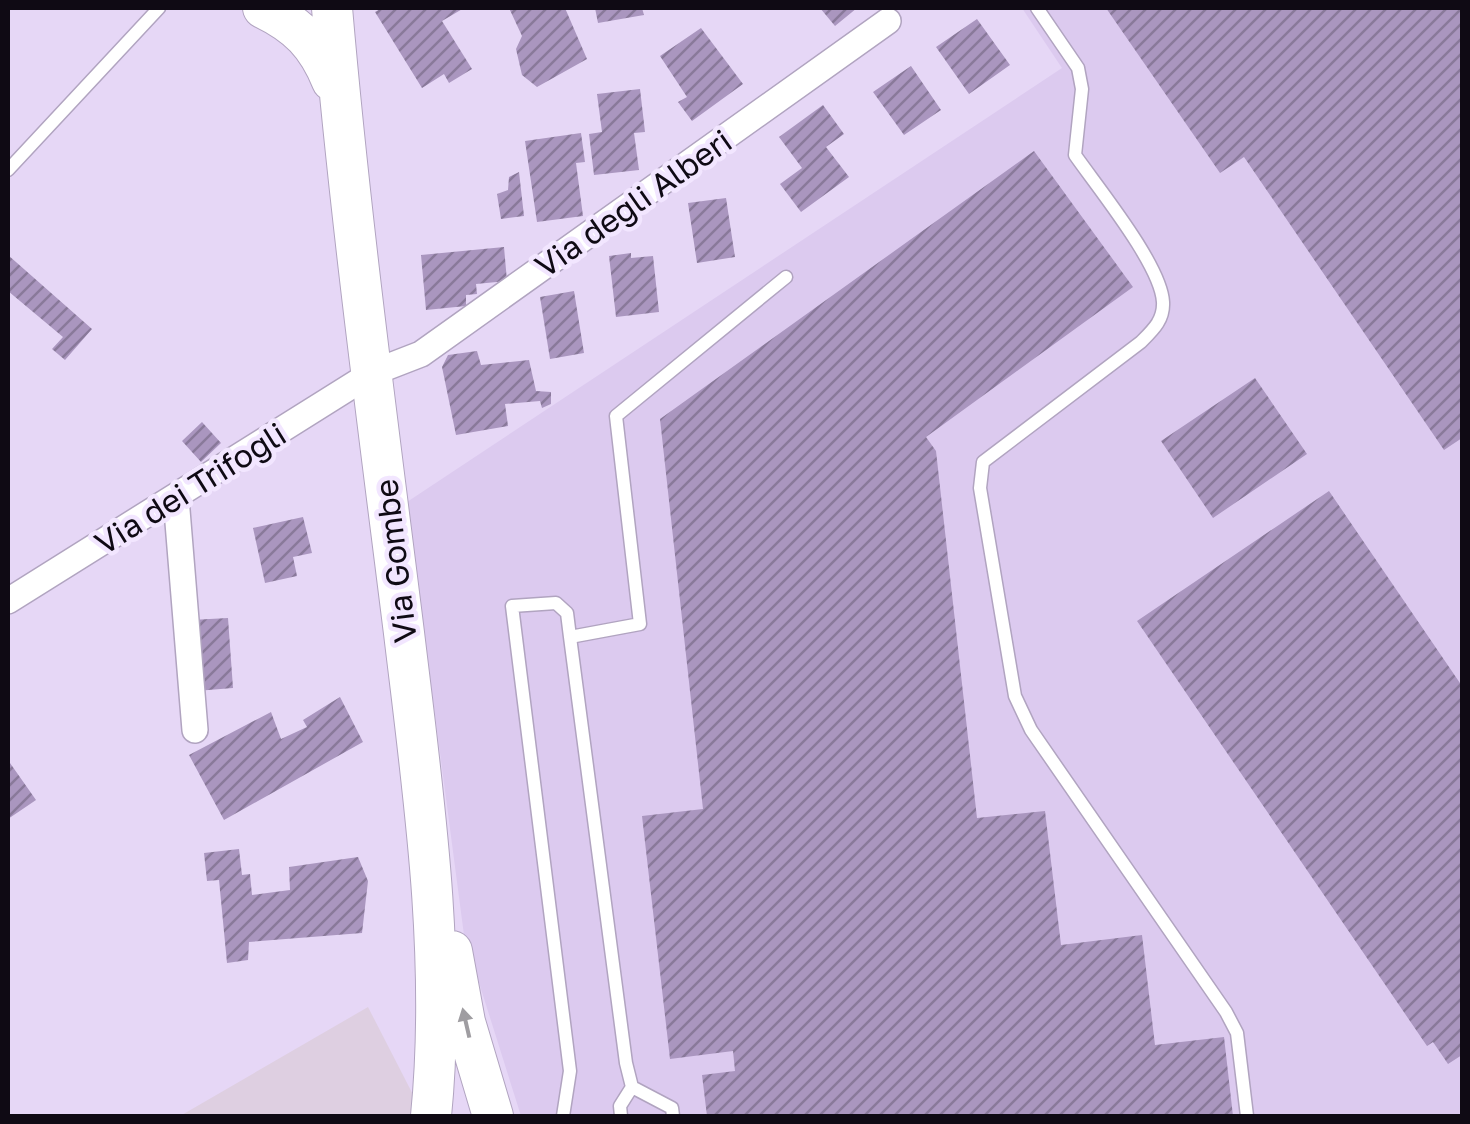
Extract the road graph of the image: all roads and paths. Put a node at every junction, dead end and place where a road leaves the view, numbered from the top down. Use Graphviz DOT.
graph roads {
  1 [pos="158,8"];
  2 [pos="264,8"];
  3 [pos="332,8"];
  4 [pos="1037,8"];
  5 [pos="888,21"];
  6 [pos="340,103"];
  7 [pos="8,170"];
  8 [pos="786,277"];
  9 [pos="372,373"];
  10 [pos="176,498"];
  11 [pos="8,601"];
  12 [pos="570,637"];
  13 [pos="195,730"];
  14 [pos="428,833"];
  15 [pos="632,1086"];
  16 [pos="431,1116"];
  17 [pos="493,1116"];
  18 [pos="563,1116"];
  19 [pos="621,1116"];
  20 [pos="673,1116"];
  21 [pos="1247,1116"];
  1 -- 7 [label="lane"];
  2 -- 6 [label="main road"];
  3 -- 6 [label="main road, Via Gombe"];
  4 -- 21 [label="lane"];
  5 -- 9 [label="street, Via degli Alberi"];
  6 -- 9 [label="main road, Via Gombe"];
  8 -- 12 [label="lane"];
  9 -- 10 [label="street, Via dei Trifogli"];
  9 -- 14 [label="main road, Via Gombe"];
  10 -- 11 [label="street, Via dei Trifogli"];
  10 -- 13 [label="street"];
  12 -- 15 [label="lane"];
  12 -- 18 [label="lane"];
  14 -- 16 [label="main road, Via Gombe"];
  17 -- 14 [label="main road, one-way"];
  15 -- 19 [label="lane"];
  15 -- 20 [label="lane"];
}
